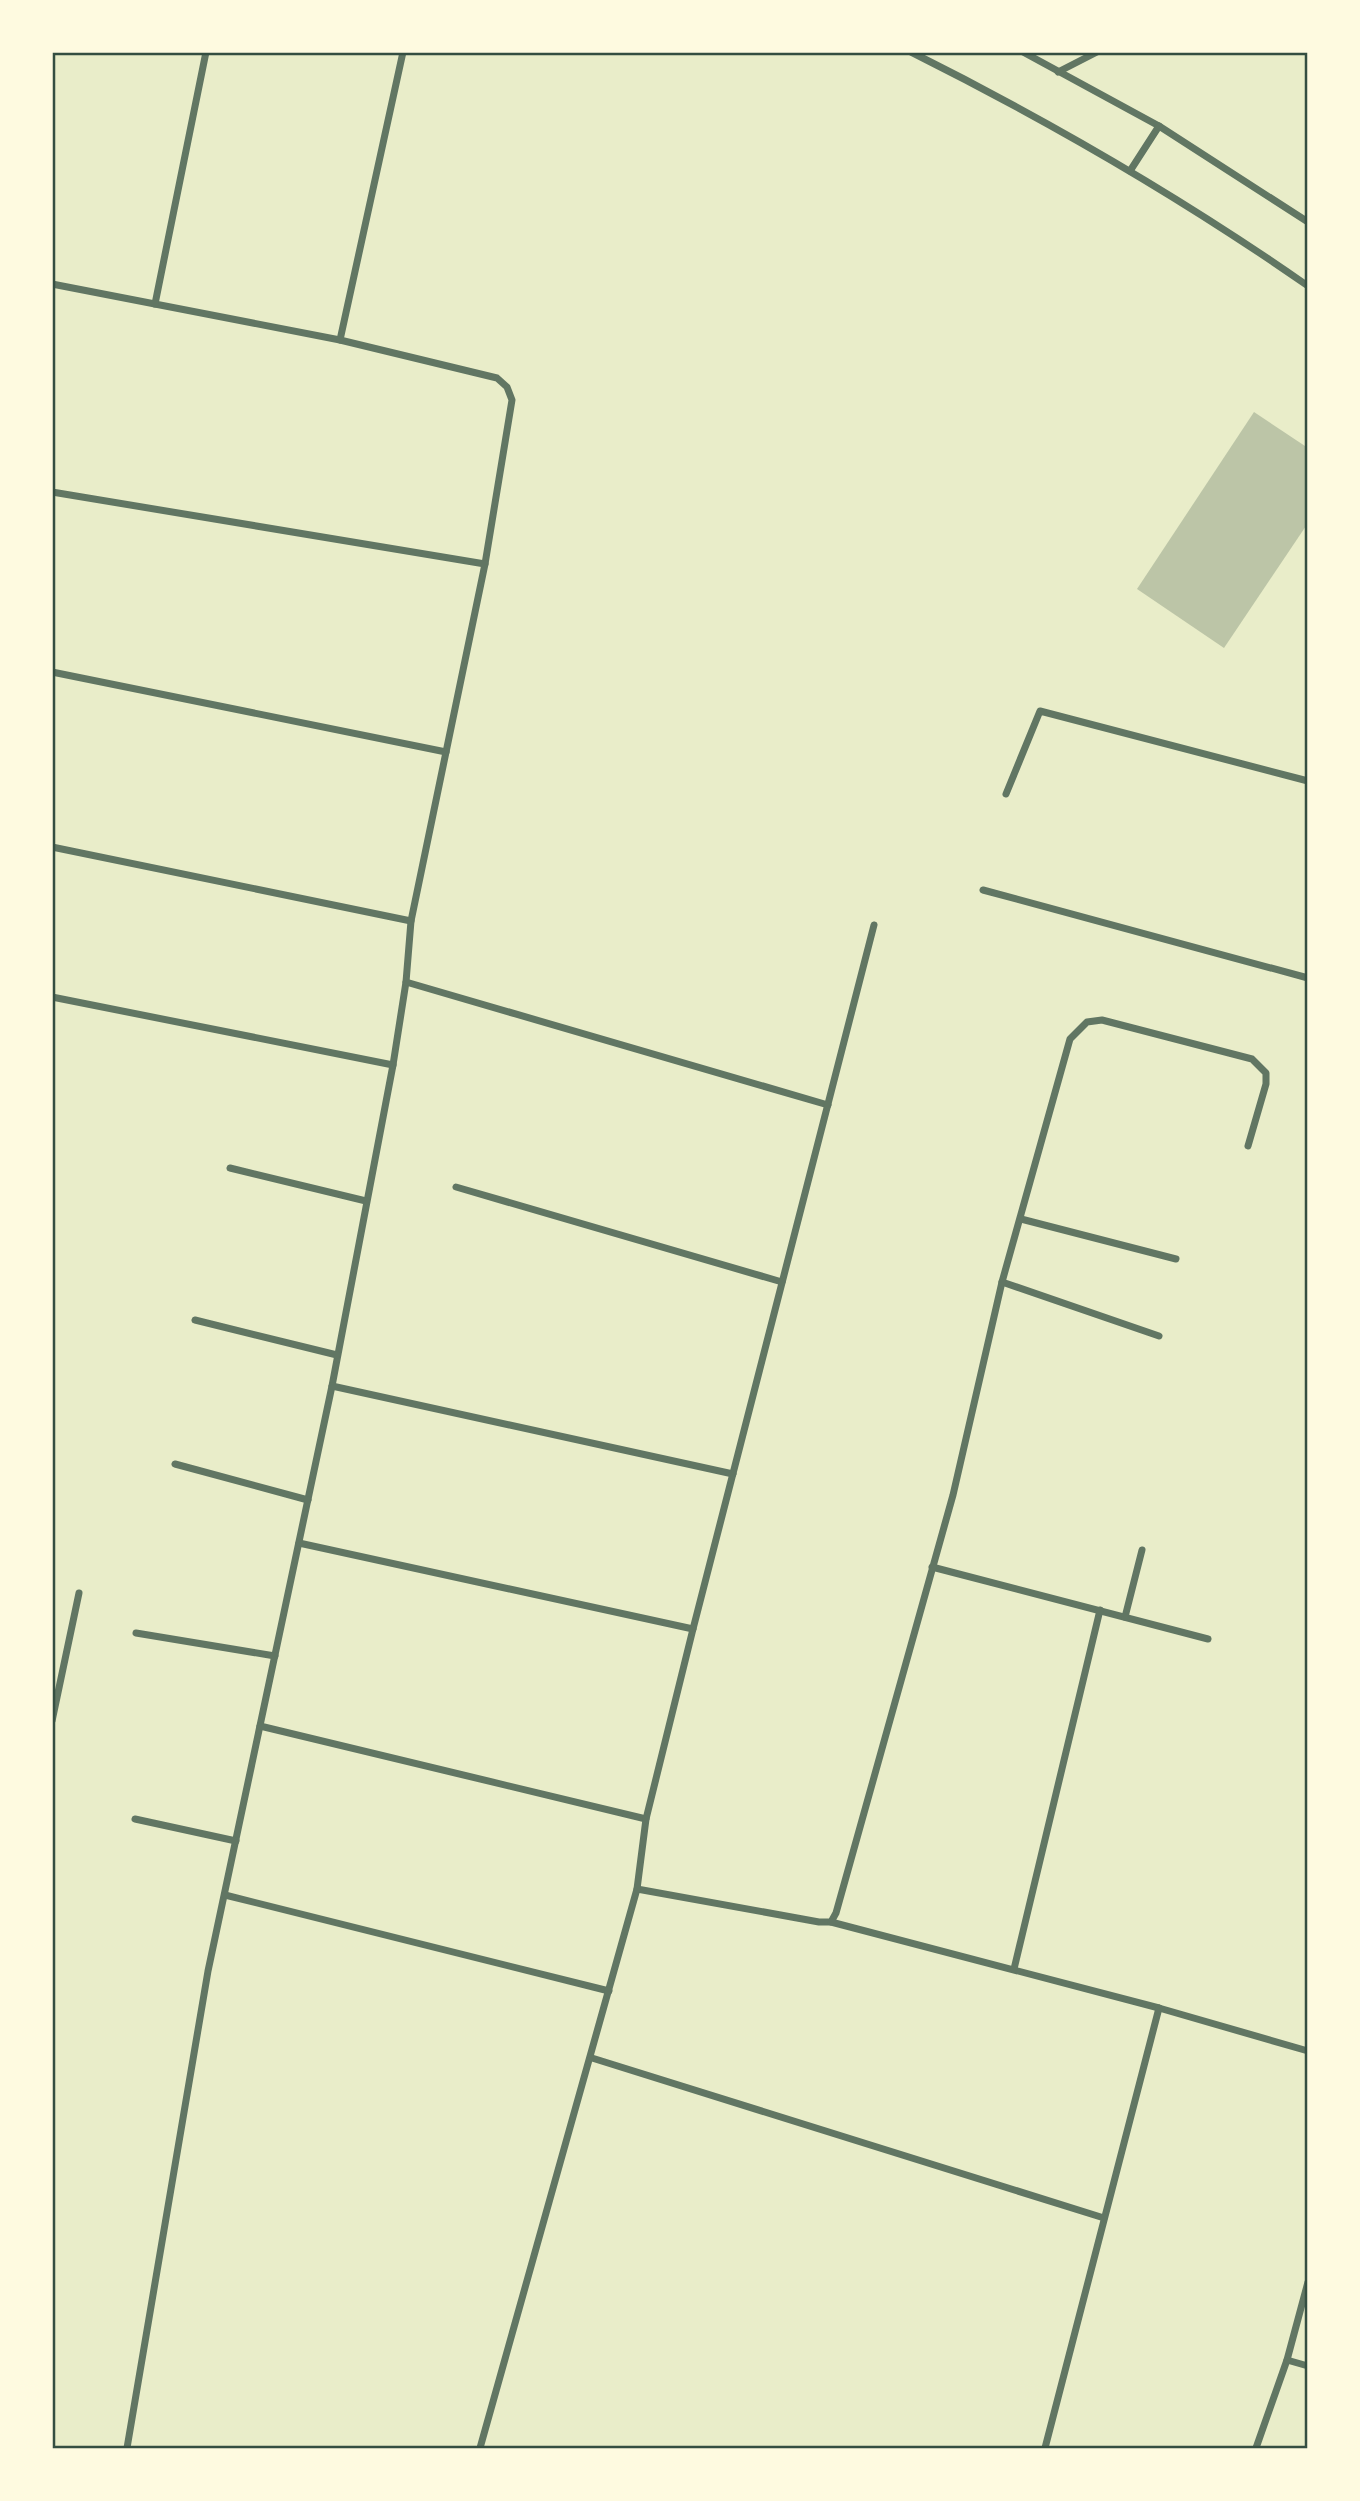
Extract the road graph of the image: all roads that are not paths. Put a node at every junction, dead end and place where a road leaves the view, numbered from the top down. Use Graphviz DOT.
graph roads {
  1 [pos="206,52"];
  2 [pos="403,52"];
  3 [pos="911,52"];
  4 [pos="1023,52"];
  5 [pos="1097,52"];
  6 [pos="1058,72"];
  7 [pos="1158,126"];
  8 [pos="1130,171"];
  9 [pos="1307,222"];
  10 [pos="52,284"];
  11 [pos="1307,286"];
  12 [pos="155,304"];
  13 [pos="340,340"];
  14 [pos="52,492"];
  15 [pos="485,564"];
  16 [pos="52,672"];
  17 [pos="446,752"];
  18 [pos="1307,781"];
  19 [pos="1006,794"];
  20 [pos="52,847"];
  21 [pos="983,890"];
  22 [pos="411,921"];
  23 [pos="874,925"];
  24 [pos="1307,978"];
  25 [pos="406,982"];
  26 [pos="52,996"];
  27 [pos="393,1065"];
  28 [pos="828,1105"];
  29 [pos="1248,1146"];
  30 [pos="230,1168"];
  31 [pos="456,1187"];
  32 [pos="366,1201"];
  33 [pos="1021,1219"];
  34 [pos="1176,1259"];
  35 [pos="782,1282"];
  36 [pos="1002,1282"];
  37 [pos="195,1320"];
  38 [pos="1160,1336"];
  39 [pos="337,1355"];
  40 [pos="332,1386"];
  41 [pos="175,1464"];
  42 [pos="733,1474"];
  43 [pos="308,1500"];
  44 [pos="299,1543"];
  45 [pos="1142,1550"];
  46 [pos="932,1566"];
  47 [pos="79,1593"];
  48 [pos="1100,1610"];
  49 [pos="1125,1617"];
  50 [pos="693,1629"];
  51 [pos="136,1633"];
  52 [pos="1208,1639"];
  53 [pos="275,1656"];
  54 [pos="52,1721"];
  55 [pos="260,1726"];
  56 [pos="135,1819"];
  57 [pos="646,1819"];
  58 [pos="236,1841"];
  59 [pos="637,1889"];
  60 [pos="225,1895"];
  61 [pos="831,1922"];
  62 [pos="1014,1969"];
  63 [pos="609,1991"];
  64 [pos="1159,2008"];
  65 [pos="1307,2051"];
  66 [pos="592,2058"];
  67 [pos="1104,2218"];
  68 [pos="1307,2282"];
  69 [pos="1287,2360"];
  70 [pos="1307,2366"];
  71 [pos="127,2448"];
  72 [pos="480,2448"];
  73 [pos="1045,2448"];
  74 [pos="1256,2448"];
  1 -- 12 [label="street"];
  2 -- 13 [label="street"];
  3 -- 8 [label="street"];
  4 -- 6 [label="street"];
  5 -- 6 [label="street"];
  6 -- 7 [label="street"];
  7 -- 8 [label="street"];
  7 -- 9 [label="street"];
  8 -- 11 [label="street"];
  10 -- 12 [label="street"];
  12 -- 13 [label="street"];
  13 -- 15 [label="street"];
  14 -- 15 [label="street"];
  15 -- 17 [label="street"];
  16 -- 17 [label="street"];
  17 -- 22 [label="street"];
  18 -- 19 [label="street"];
  20 -- 22 [label="street"];
  21 -- 24 [label="street"];
  22 -- 25 [label="street"];
  23 -- 28 [label="street"];
  25 -- 27 [label="street"];
  25 -- 28 [label="street"];
  26 -- 27 [label="street"];
  27 -- 32 [label="street"];
  28 -- 35 [label="street"];
  29 -- 33 [label="street"];
  30 -- 32 [label="street"];
  31 -- 35 [label="street"];
  32 -- 39 [label="street"];
  33 -- 34 [label="street"];
  33 -- 36 [label="street"];
  35 -- 42 [label="street"];
  36 -- 38 [label="street"];
  36 -- 46 [label="street"];
  37 -- 39 [label="street"];
  39 -- 40 [label="street"];
  40 -- 42 [label="street"];
  40 -- 43 [label="street"];
  41 -- 43 [label="street"];
  42 -- 50 [label="street"];
  43 -- 44 [label="street"];
  44 -- 50 [label="street"];
  44 -- 53 [label="street"];
  45 -- 49 [label="street"];
  46 -- 48 [label="street"];
  46 -- 61 [label="street"];
  47 -- 54 [label="street"];
  48 -- 49 [label="street"];
  48 -- 62 [label="street"];
  49 -- 52 [label="street"];
  50 -- 57 [label="street"];
  51 -- 53 [label="street"];
  53 -- 55 [label="street"];
  55 -- 57 [label="street"];
  55 -- 58 [label="street"];
  56 -- 58 [label="street"];
  57 -- 59 [label="street"];
  58 -- 60 [label="street"];
  59 -- 61 [label="street"];
  59 -- 63 [label="street"];
  60 -- 63 [label="street"];
  60 -- 71 [label="street"];
  61 -- 62 [label="street"];
  62 -- 64 [label="street"];
  63 -- 66 [label="street"];
  64 -- 65 [label="street"];
  64 -- 67 [label="street"];
  66 -- 67 [label="street"];
  66 -- 72 [label="street"];
  67 -- 73 [label="street"];
  68 -- 69 [label="street"];
  69 -- 70 [label="street"];
  69 -- 74 [label="street"];
}
